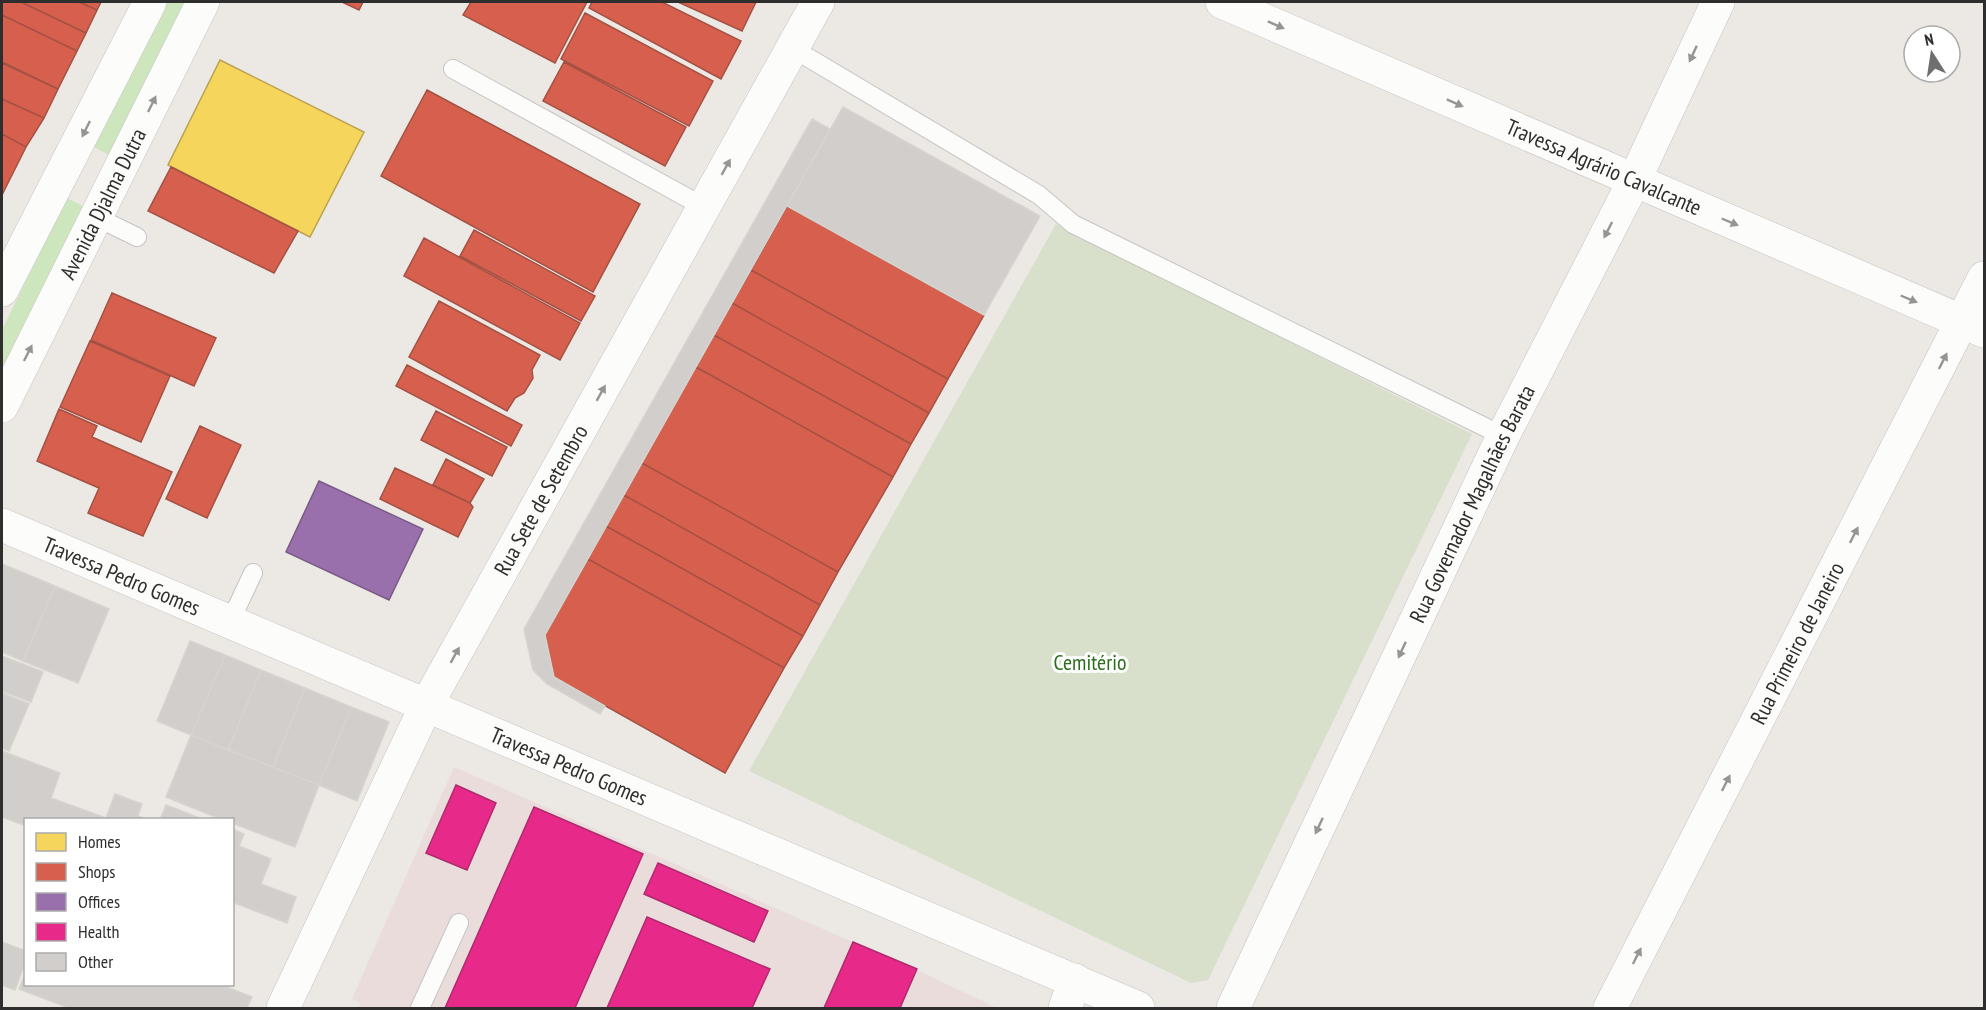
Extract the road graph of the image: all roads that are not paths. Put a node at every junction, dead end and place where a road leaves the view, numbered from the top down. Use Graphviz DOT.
graph roads {
  1 [pos="150,2"];
  2 [pos="203,2"];
  3 [pos="818,2"];
  4 [pos="1222,2"];
  5 [pos="1718,2"];
  6 [pos="792,48"];
  7 [pos="453,69"];
  8 [pos="69,164"];
  9 [pos="1634,181"];
  10 [pos="112,185"];
  11 [pos="704,207"];
  12 [pos="96,217"];
  13 [pos="137,237"];
  14 [pos="1984,278"];
  15 [pos="2,290"];
  16 [pos="1974,326"];
  17 [pos="2,406"];
  18 [pos="1503,436"];
  19 [pos="2,525"];
  20 [pos="253,573"];
  21 [pos="230,622"];
  22 [pos="426,706"];
  23 [pos="459,922"];
  24 [pos="1070,994"];
  25 [pos="1133,1007"];
  26 [pos="283,1008"];
  27 [pos="420,1008"];
  28 [pos="1233,1008"];
  29 [pos="1610,1008"];
  1 -- 8 [label="street, one-way"];
  10 -- 2 [label="street, Avenida Djalma Dutra, one-way"];
  3 -- 6 [label="street, Rua Sete de Setembro"];
  4 -- 9 [label="street, Travessa Agrário Cavalcante, one-way"];
  5 -- 9 [label="street, Rua Governador Magalhães Barata, one-way"];
  11 -- 6 [label="street, Rua Sete de Setembro, one-way"];
  6 -- 18 [label="lane"];
  7 -- 11 [label="lane"];
  8 -- 10 [label="street"];
  8 -- 15 [label="street"];
  9 -- 16 [label="street, Travessa Agrário Cavalcante, one-way"];
  9 -- 18 [label="street, Rua Governador Magalhães Barata, one-way"];
  10 -- 12 [label="street, Avenida Djalma Dutra"];
  22 -- 11 [label="street, Rua Sete de Setembro, one-way"];
  12 -- 13 [label="lane"];
  17 -- 12 [label="street, Avenida Djalma Dutra, one-way"];
  14 -- 16 [label="street, Rua Primeiro de Janeiro"];
  29 -- 16 [label="street, Rua Primeiro de Janeiro, one-way"];
  18 -- 28 [label="street, Rua Governador Magalhães Barata, one-way"];
  19 -- 21 [label="street, Travessa Pedro Gomes"];
  20 -- 21 [label="lane"];
  21 -- 22 [label="street, Travessa Pedro Gomes"];
  22 -- 24 [label="street, Travessa Pedro Gomes"];
  22 -- 26 [label="street, Rua Sete de Setembro"];
  23 -- 27 [label="lane"];
  24 -- 25 [label="street, Travessa Pedro Gomes"];
}
